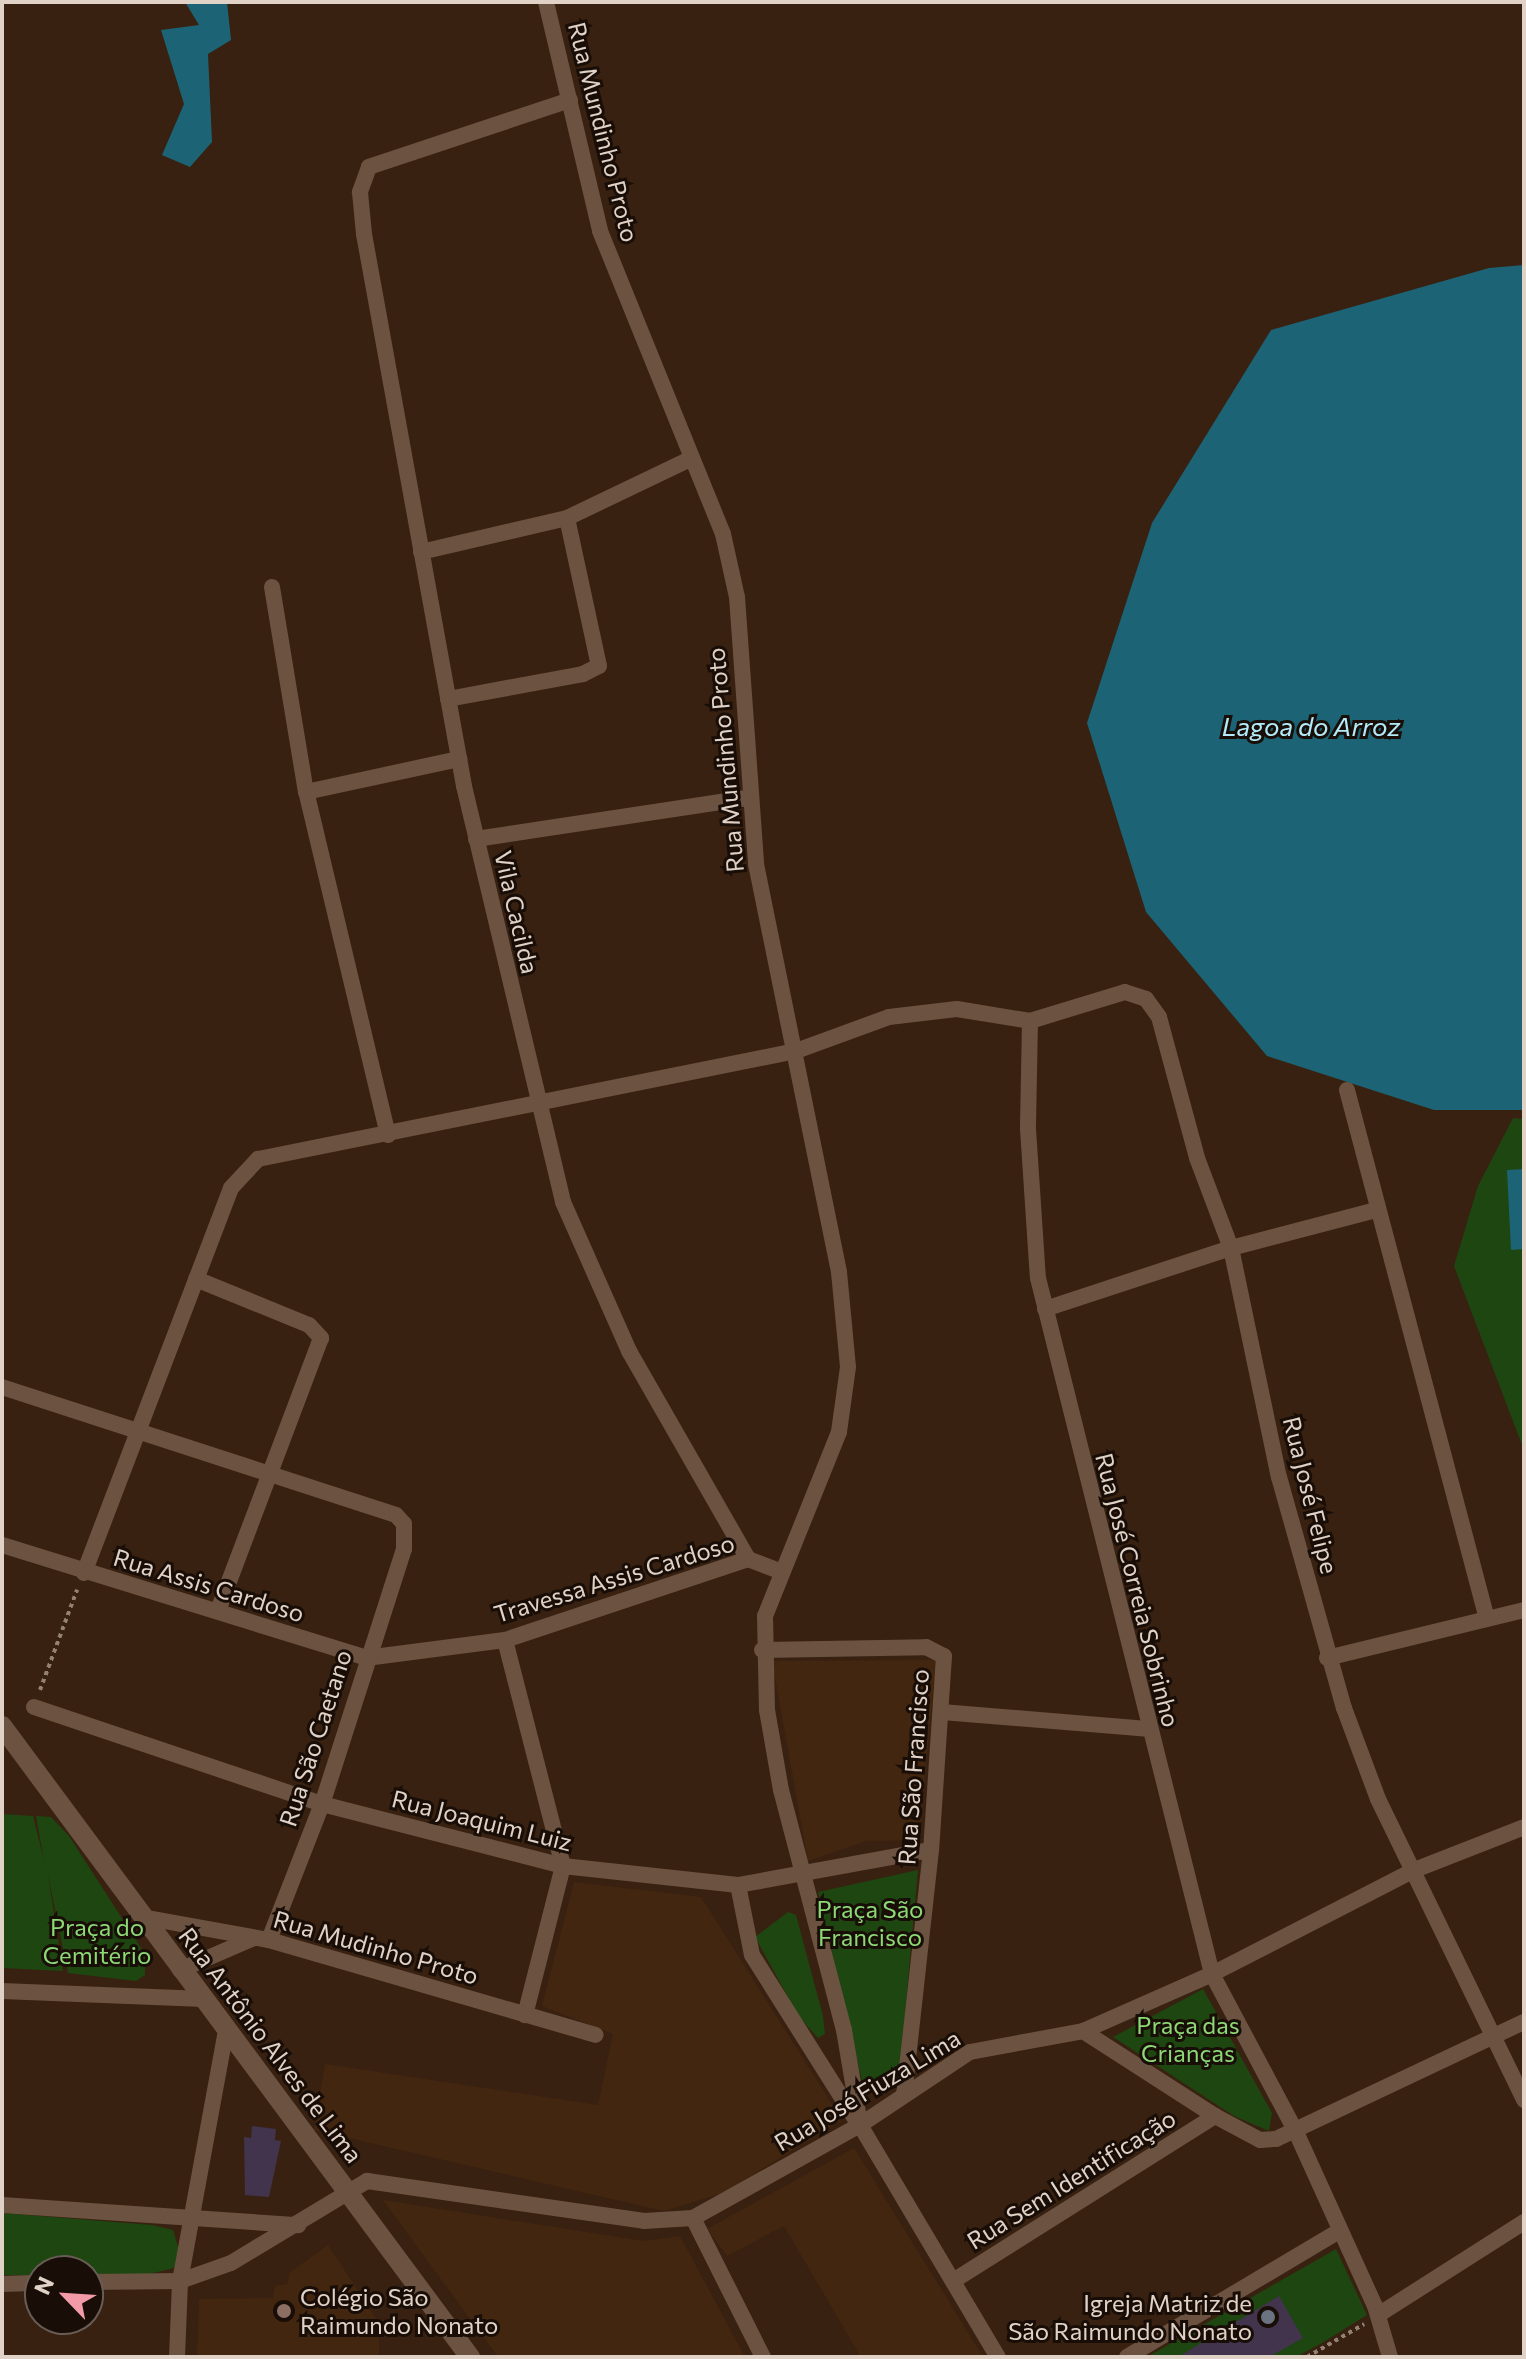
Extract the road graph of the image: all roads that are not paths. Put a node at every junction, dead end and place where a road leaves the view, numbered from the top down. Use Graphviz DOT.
graph roads {
  1 [pos="546,2"];
  2 [pos="570,100"];
  3 [pos="690,459"];
  4 [pos="567,518"];
  5 [pos="421,552"];
  6 [pos="272,587"];
  7 [pos="448,699"];
  8 [pos="459,759"];
  9 [pos="306,792"];
  10 [pos="747,798"];
  11 [pos="476,839"];
  12 [pos="1030,1021"];
  13 [pos="802,1049"];
  14 [pos="1347,1090"];
  15 [pos="535,1104"];
  16 [pos="388,1135"];
  17 [pos="1376,1210"];
  18 [pos="1231,1248"];
  19 [pos="196,1279"];
  20 [pos="1045,1309"];
  21 [pos="2,1387"];
  22 [pos="139,1430"];
  23 [pos="273,1474"];
  24 [pos="2,1545"];
  25 [pos="748,1559"];
  26 [pos="779,1571"];
  27 [pos="84,1573"];
  28 [pos="1524,1610"];
  29 [pos="218,1611"];
  30 [pos="1487,1619"];
  31 [pos="505,1640"];
  32 [pos="762,1650"];
  33 [pos="366,1658"];
  34 [pos="1327,1658"];
  35 [pos="34,1707"];
  36 [pos="942,1712"];
  37 [pos="2,1726"];
  38 [pos="1147,1729"];
  39 [pos="322,1804"];
  40 [pos="1524,1827"];
  41 [pos="931,1850"];
  42 [pos="563,1866"];
  43 [pos="1412,1871"];
  44 [pos="800,1876"];
  45 [pos="738,1885"];
  46 [pos="142,1917"];
  47 [pos="262,1939"];
  48 [pos="180,1970"];
  49 [pos="1212,1974"];
  50 [pos="2,1991"];
  51 [pos="204,1999"];
  52 [pos="525,2015"];
  53 [pos="1524,2022"];
  54 [pos="226,2030"];
  55 [pos="1083,2031"];
  56 [pos="595,2035"];
  57 [pos="1494,2037"];
  58 [pos="904,2094"];
  59 [pos="1524,2100"];
  60 [pos="1215,2116"];
  61 [pos="860,2125"];
  62 [pos="1296,2132"];
  63 [pos="350,2191"];
  64 [pos="2,2205"];
  65 [pos="195,2213"];
  66 [pos="693,2218"];
  67 [pos="1524,2222"];
  68 [pos="298,2225"];
  69 [pos="1339,2231"];
  70 [pos="180,2281"];
  71 [pos="953,2281"];
  72 [pos="104,2282"];
  73 [pos="24,2283"];
  74 [pos="2,2284"];
  75 [pos="1378,2315"];
  76 [pos="177,2357"];
  77 [pos="470,2357"];
  78 [pos="763,2357"];
  79 [pos="998,2357"];
  80 [pos="1127,2357"];
  81 [pos="1390,2357"];
  1 -- 2 [label="street, Rua Mundinho Proto"];
  2 -- 3 [label="street, Rua Mundinho Proto"];
  2 -- 5 [label="street, Vila Cacilda"];
  3 -- 4 [label="street"];
  3 -- 10 [label="street, Rua Mundinho Proto"];
  4 -- 5 [label="street"];
  4 -- 7 [label="street"];
  5 -- 7 [label="street, Vila Cacilda"];
  6 -- 9 [label="street"];
  7 -- 8 [label="street, Vila Cacilda"];
  8 -- 9 [label="street"];
  8 -- 11 [label="street, Vila Cacilda"];
  9 -- 16 [label="street"];
  10 -- 11 [label="street"];
  10 -- 13 [label="street, Rua Mundinho Proto"];
  11 -- 15 [label="street, Vila Cacilda"];
  12 -- 13 [label="street"];
  12 -- 18 [label="street, Rua José Felipe"];
  12 -- 20 [label="street, Rua José Correia Sobrinho"];
  13 -- 15 [label="street"];
  13 -- 26 [label="street, Rua Mundinho Proto"];
  14 -- 17 [label="street"];
  15 -- 16 [label="street"];
  15 -- 25 [label="street, Vila Cacilda"];
  16 -- 19 [label="street"];
  17 -- 18 [label="street"];
  17 -- 30 [label="street"];
  18 -- 20 [label="street"];
  18 -- 34 [label="street, Rua José Felipe"];
  19 -- 22 [label="street"];
  19 -- 23 [label="street"];
  20 -- 38 [label="street, Rua José Correia Sobrinho"];
  21 -- 22 [label="street"];
  22 -- 23 [label="street"];
  22 -- 27 [label="street"];
  23 -- 29 [label="street"];
  23 -- 33 [label="street, Rua São Caetano"];
  24 -- 27 [label="street, Rua Assis Cardoso"];
  25 -- 26 [label="street, Travessa Assis Cardoso"];
  25 -- 31 [label="street, Travessa Assis Cardoso"];
  26 -- 32 [label="street, Rua Mundinho Proto"];
  27 -- 29 [label="street, Rua Assis Cardoso"];
  28 -- 30 [label="street"];
  29 -- 33 [label="street, Rua Assis Cardoso"];
  30 -- 34 [label="street"];
  31 -- 33 [label="street, Travessa Assis Cardoso"];
  31 -- 42 [label="street"];
  32 -- 36 [label="street, Rua São Francisco"];
  32 -- 44 [label="street, Rua Mundinho Proto"];
  33 -- 39 [label="street, Rua São Caetano"];
  34 -- 43 [label="street, Rua José Felipe"];
  35 -- 39 [label="street, Rua Joaquim Luiz"];
  36 -- 38 [label="street"];
  36 -- 41 [label="street, Rua São Francisco"];
  37 -- 46 [label="main road, Rua Antônio Alves de Lima"];
  38 -- 49 [label="street, Rua José Correia Sobrinho"];
  39 -- 42 [label="street, Rua Joaquim Luiz"];
  39 -- 47 [label="street, Rua São Caetano"];
  40 -- 43 [label="street, Rua José Fiuza Lima"];
  41 -- 44 [label="street, Rua Joaquim Luiz"];
  41 -- 58 [label="street, Rua São Francisco"];
  42 -- 45 [label="street, Rua Joaquim Luiz"];
  42 -- 52 [label="street"];
  43 -- 49 [label="street, Rua José Fiuza Lima"];
  43 -- 57 [label="street, Rua José Felipe"];
  44 -- 45 [label="street, Rua Joaquim Luiz"];
  44 -- 61 [label="street, Rua Mundinho Proto"];
  45 -- 61 [label="street"];
  46 -- 47 [label="street, Rua Mudinho Proto"];
  46 -- 48 [label="main road, Rua Antônio Alves de Lima"];
  47 -- 48 [label="street"];
  47 -- 52 [label="street, Rua Mudinho Proto"];
  48 -- 51 [label="main road, Rua Antônio Alves de Lima"];
  49 -- 55 [label="street, Rua José Fiuza Lima"];
  49 -- 62 [label="street, Rua José Correia Sobrinho"];
  50 -- 51 [label="street"];
  51 -- 54 [label="main road, Rua Antônio Alves de Lima"];
  52 -- 56 [label="street, Rua Mudinho Proto"];
  53 -- 57 [label="street"];
  54 -- 63 [label="main road, Rua Antônio Alves de Lima"];
  54 -- 65 [label="street"];
  55 -- 58 [label="street, Rua José Fiuza Lima"];
  55 -- 60 [label="street"];
  57 -- 59 [label="street, Rua José Felipe"];
  57 -- 62 [label="street"];
  58 -- 61 [label="street, Rua José Fiuza Lima"];
  60 -- 62 [label="street"];
  60 -- 71 [label="street, Rua Sem Identificação"];
  61 -- 66 [label="street, Rua José Fiuza Lima"];
  61 -- 71 [label="street"];
  62 -- 69 [label="street, Rua José Correia Sobrinho"];
  63 -- 66 [label="street, Rua José Fiuza Lima"];
  63 -- 68 [label="street, Rua José Fiuza Lima"];
  63 -- 77 [label="main road, Rua Antônio Alves de Lima"];
  64 -- 65 [label="street"];
  65 -- 68 [label="street"];
  65 -- 70 [label="street"];
  66 -- 78 [label="street"];
  67 -- 75 [label="street"];
  68 -- 70 [label="street, Rua José Fiuza Lima"];
  69 -- 75 [label="street, Rua José Correia Sobrinho"];
  69 -- 80 [label="street"];
  70 -- 72 [label="street, Rua José Fiuza Lima"];
  70 -- 76 [label="street"];
  71 -- 79 [label="street"];
  73 -- 74 [label="street"];
  75 -- 81 [label="street, Rua José Correia Sobrinho"];
}
